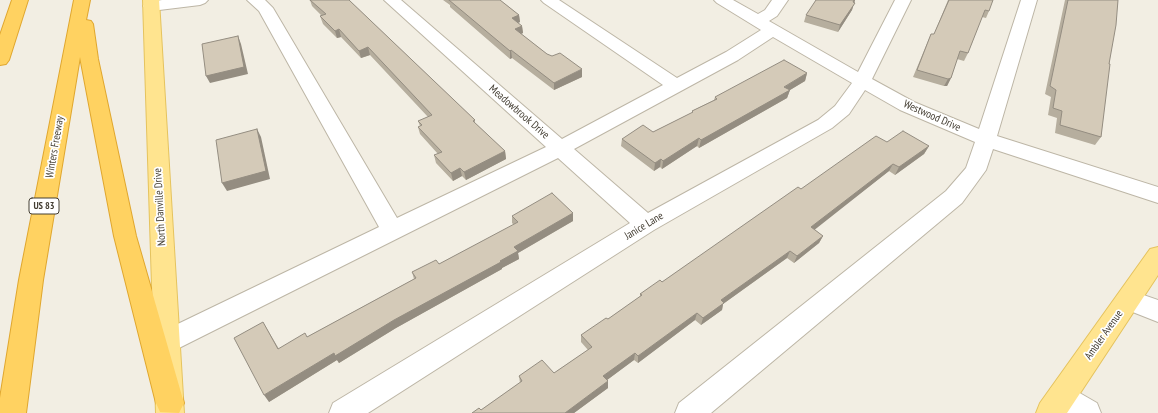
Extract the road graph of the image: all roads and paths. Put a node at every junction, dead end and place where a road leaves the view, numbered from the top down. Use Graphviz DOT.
graph roads {
  1 [pos="20,0"];
  2 [pos="82,0"];
  3 [pos="200,0"];
  4 [pos="255,0"];
  5 [pos="392,0"];
  6 [pos="549,0"];
  7 [pos="722,0"];
  8 [pos="780,0"];
  9 [pos="903,0"];
  10 [pos="1029,0"];
  11 [pos="151,3"];
  12 [pos="766,25"];
  13 [pos="0,60"];
  14 [pos="862,82"];
  15 [pos="676,86"];
  16 [pos="985,139"];
  17 [pos="560,148"];
  18 [pos="1158,196"];
  19 [pos="646,224"];
  20 [pos="393,231"];
  21 [pos="1158,256"];
  22 [pos="1129,300"];
  23 [pos="1158,311"];
  24 [pos="166,342"];
  25 [pos="1055,405"];
  26 [pos="170,408"];
  27 [pos="12,413"];
  28 [pos="342,413"];
  29 [pos="689,413"];
  30 [pos="1087,413"];
  1 -- 13 [label="highway"];
  2 -- 26 [label="highway"];
  2 -- 27 [label="highway, Winters Freeway / US 83"];
  3 -- 11 [label="street"];
  4 -- 20 [label="street"];
  5 -- 17 [label="street, Meadowbrook Drive"];
  6 -- 15 [label="street"];
  7 -- 12 [label="street, Westwood Drive"];
  8 -- 12 [label="street"];
  9 -- 14 [label="street, Janice Lane"];
  10 -- 16 [label="street"];
  11 -- 24 [label="main road, North Danville Drive"];
  12 -- 14 [label="street, Westwood Drive"];
  12 -- 15 [label="street"];
  14 -- 16 [label="street, Westwood Drive"];
  14 -- 19 [label="street, Janice Lane"];
  15 -- 17 [label="street"];
  16 -- 18 [label="street, Westwood Drive"];
  16 -- 29 [label="street"];
  17 -- 19 [label="street, Meadowbrook Drive"];
  17 -- 20 [label="street"];
  19 -- 28 [label="street, Janice Lane"];
  20 -- 24 [label="street"];
  21 -- 22 [label="main road, Ambler Avenue"];
  22 -- 23 [label="street"];
  22 -- 25 [label="main road, Ambler Avenue"];
  24 -- 26 [label="main road, North Danville Drive"];
  25 -- 30 [label="street"];
}
